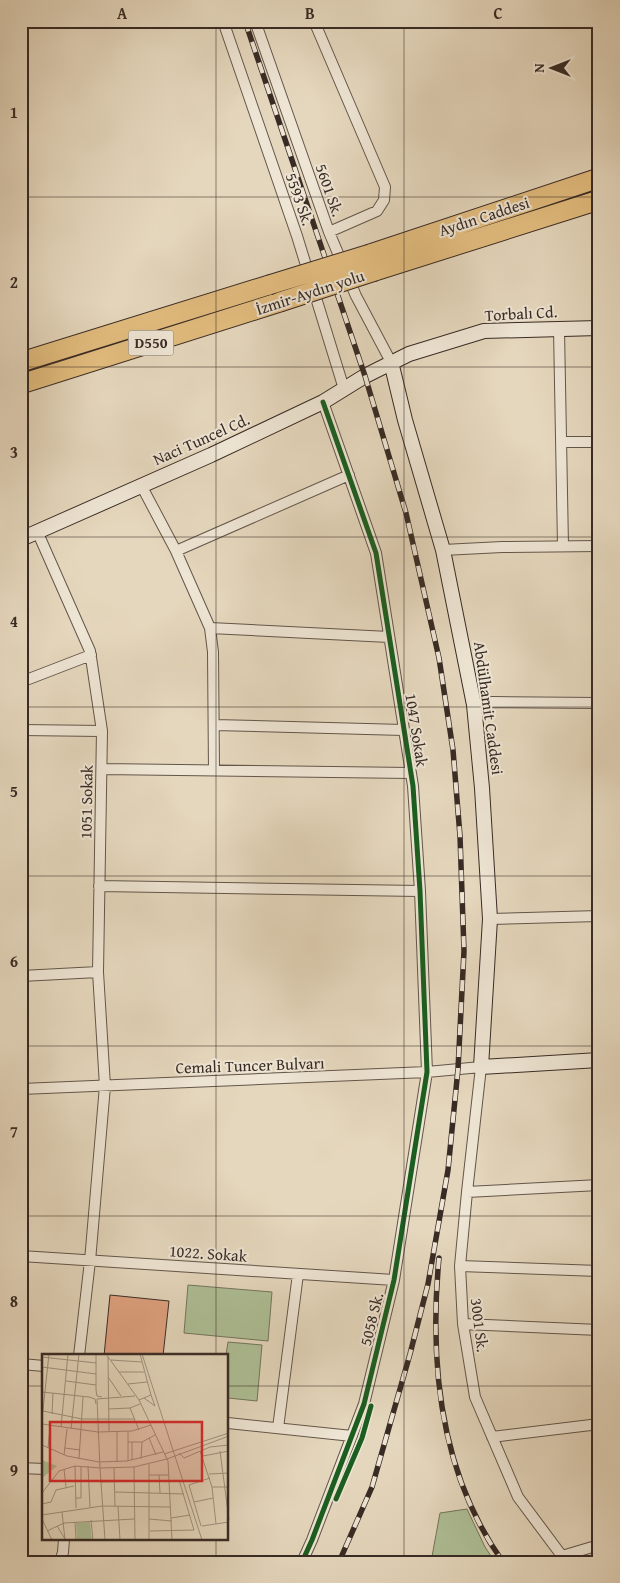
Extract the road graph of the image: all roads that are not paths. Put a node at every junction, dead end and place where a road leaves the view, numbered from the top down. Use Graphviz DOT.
graph roads {
  1 [pos="223,21"];
  2 [pos="254,21"];
  3 [pos="314,21"];
  4 [pos="599,178"];
  5 [pos="599,200"];
  6 [pos="329,232"];
  7 [pos="372,262"];
  8 [pos="599,328"];
  9 [pos="559,329"];
  10 [pos="21,362"];
  11 [pos="391,362"];
  12 [pos="21,384"];
  13 [pos="344,389"];
  14 [pos="323,402"];
  15 [pos="562,442"];
  16 [pos="599,442"];
  17 [pos="349,475"];
  18 [pos="141,485"];
  19 [pos="37,531"];
  20 [pos="21,539"];
  21 [pos="563,546"];
  22 [pos="599,546"];
  23 [pos="443,550"];
  24 [pos="176,551"];
  25 [pos="210,628"];
  26 [pos="389,637"];
  27 [pos="91,655"];
  28 [pos="21,682"];
  29 [pos="599,703"];
  30 [pos="474,705"];
  31 [pos="214,725"];
  32 [pos="21,730"];
  33 [pos="404,730"];
  34 [pos="102,731"];
  35 [pos="102,769"];
  36 [pos="214,770"];
  37 [pos="411,773"];
  38 [pos="98,886"];
  39 [pos="420,891"];
  40 [pos="599,916"];
  41 [pos="490,919"];
  42 [pos="98,972"];
  43 [pos="21,976"];
  44 [pos="599,1060"];
  45 [pos="481,1067"];
  46 [pos="426,1072"];
  47 [pos="105,1086"];
  48 [pos="21,1090"];
  49 [pos="599,1185"];
  50 [pos="467,1192"];
  51 [pos="21,1256"];
  52 [pos="90,1261"];
  53 [pos="460,1266"];
  54 [pos="599,1271"];
  55 [pos="298,1274"];
  56 [pos="394,1280"];
  57 [pos="463,1324"];
  58 [pos="599,1330"];
  59 [pos="79,1354"];
  60 [pos="21,1364"];
  61 [pos="42,1366"];
  62 [pos="229,1423"];
  63 [pos="599,1424"];
  64 [pos="278,1428"];
  65 [pos="352,1436"];
  66 [pos="492,1437"];
  67 [pos="21,1468"];
  68 [pos="42,1469"];
  69 [pos="64,1540"];
  70 [pos="599,1545"];
  71 [pos="566,1559"];
  72 [pos="60,1562"];
  73 [pos="302,1562"];
  1 -- 13 [label="street, 5593 Sk."];
  2 -- 6 [label="street, 5601 Sk."];
  3 -- 6 [label="street"];
  4 -- 7 [label="highway, Aydın Caddesi / D550"];
  5 -- 7 [label="highway, İzmir-Aydın yolu / D550"];
  6 -- 11 [label="street, 5601 Sk."];
  7 -- 10 [label="highway, İzmir-Aydın yolu / D550, bridge"];
  7 -- 12 [label="highway, İzmir-Aydın yolu / D550, bridge"];
  8 -- 9 [label="main road, Torbalı Cd."];
  9 -- 11 [label="main road, Torbalı Cd."];
  9 -- 15 [label="street"];
  11 -- 13 [label="main road, Naci Tuncel Cd."];
  11 -- 23 [label="main road, Abdülhamit Caddesi"];
  13 -- 14 [label="main road, Naci Tuncel Cd."];
  14 -- 17 [label="street, 1047 Sokak"];
  14 -- 18 [label="main road, Naci Tuncel Cd."];
  15 -- 16 [label="street"];
  15 -- 21 [label="street"];
  17 -- 24 [label="street"];
  17 -- 26 [label="street, 1047 Sokak"];
  18 -- 19 [label="main road, Naci Tuncel Cd."];
  18 -- 24 [label="street"];
  19 -- 20 [label="main road, Naci Tuncel Cd."];
  19 -- 27 [label="street, 1051 Sokak"];
  21 -- 22 [label="street"];
  21 -- 23 [label="street"];
  23 -- 30 [label="main road, Abdülhamit Caddesi"];
  24 -- 25 [label="street"];
  25 -- 26 [label="street"];
  25 -- 31 [label="street"];
  26 -- 33 [label="street, 1047 Sokak"];
  27 -- 28 [label="street"];
  27 -- 34 [label="street, 1051 Sokak"];
  29 -- 30 [label="street"];
  30 -- 41 [label="main road, Abdülhamit Caddesi"];
  31 -- 33 [label="street"];
  31 -- 36 [label="street"];
  32 -- 34 [label="street"];
  33 -- 37 [label="street, 1047 Sokak"];
  34 -- 35 [label="street, 1051 Sokak"];
  35 -- 36 [label="street"];
  35 -- 38 [label="street, 1051 Sokak"];
  36 -- 37 [label="street"];
  37 -- 39 [label="street, 1047 Sokak"];
  38 -- 39 [label="street"];
  38 -- 42 [label="street, 1051 Sokak"];
  39 -- 46 [label="street, 1047 Sokak"];
  40 -- 41 [label="street"];
  41 -- 45 [label="main road, Abdülhamit Caddesi"];
  42 -- 43 [label="street"];
  42 -- 47 [label="street, 1051 Sokak"];
  44 -- 45 [label="main road"];
  45 -- 46 [label="street, Cemali Tuncer Bulvarı"];
  45 -- 50 [label="street, 3001 Sk."];
  46 -- 47 [label="street, Cemali Tuncer Bulvarı"];
  46 -- 56 [label="street, 5058 Sk."];
  47 -- 48 [label="street, Cemali Tuncer Bulvarı"];
  47 -- 52 [label="street, 1051 Sokak"];
  49 -- 50 [label="street"];
  50 -- 53 [label="street, 3001 Sk."];
  51 -- 52 [label="street, 1022. Sokak"];
  52 -- 55 [label="street, 1022. Sokak"];
  52 -- 59 [label="street, 1051 Sokak"];
  53 -- 54 [label="street"];
  53 -- 57 [label="street, 3001 Sk."];
  55 -- 56 [label="street, 1022. Sokak"];
  55 -- 64 [label="street"];
  56 -- 65 [label="street, 5058 Sk."];
  57 -- 58 [label="street"];
  57 -- 66 [label="street, 3001 Sk."];
  60 -- 61 [label="street"];
  62 -- 64 [label="street"];
  63 -- 66 [label="street"];
  64 -- 65 [label="street"];
  65 -- 73 [label="street, 5058 Sk."];
  66 -- 71 [label="street, 3001 Sk."];
  67 -- 68 [label="street"];
  69 -- 72 [label="street"];
  70 -- 71 [label="street"];
}
